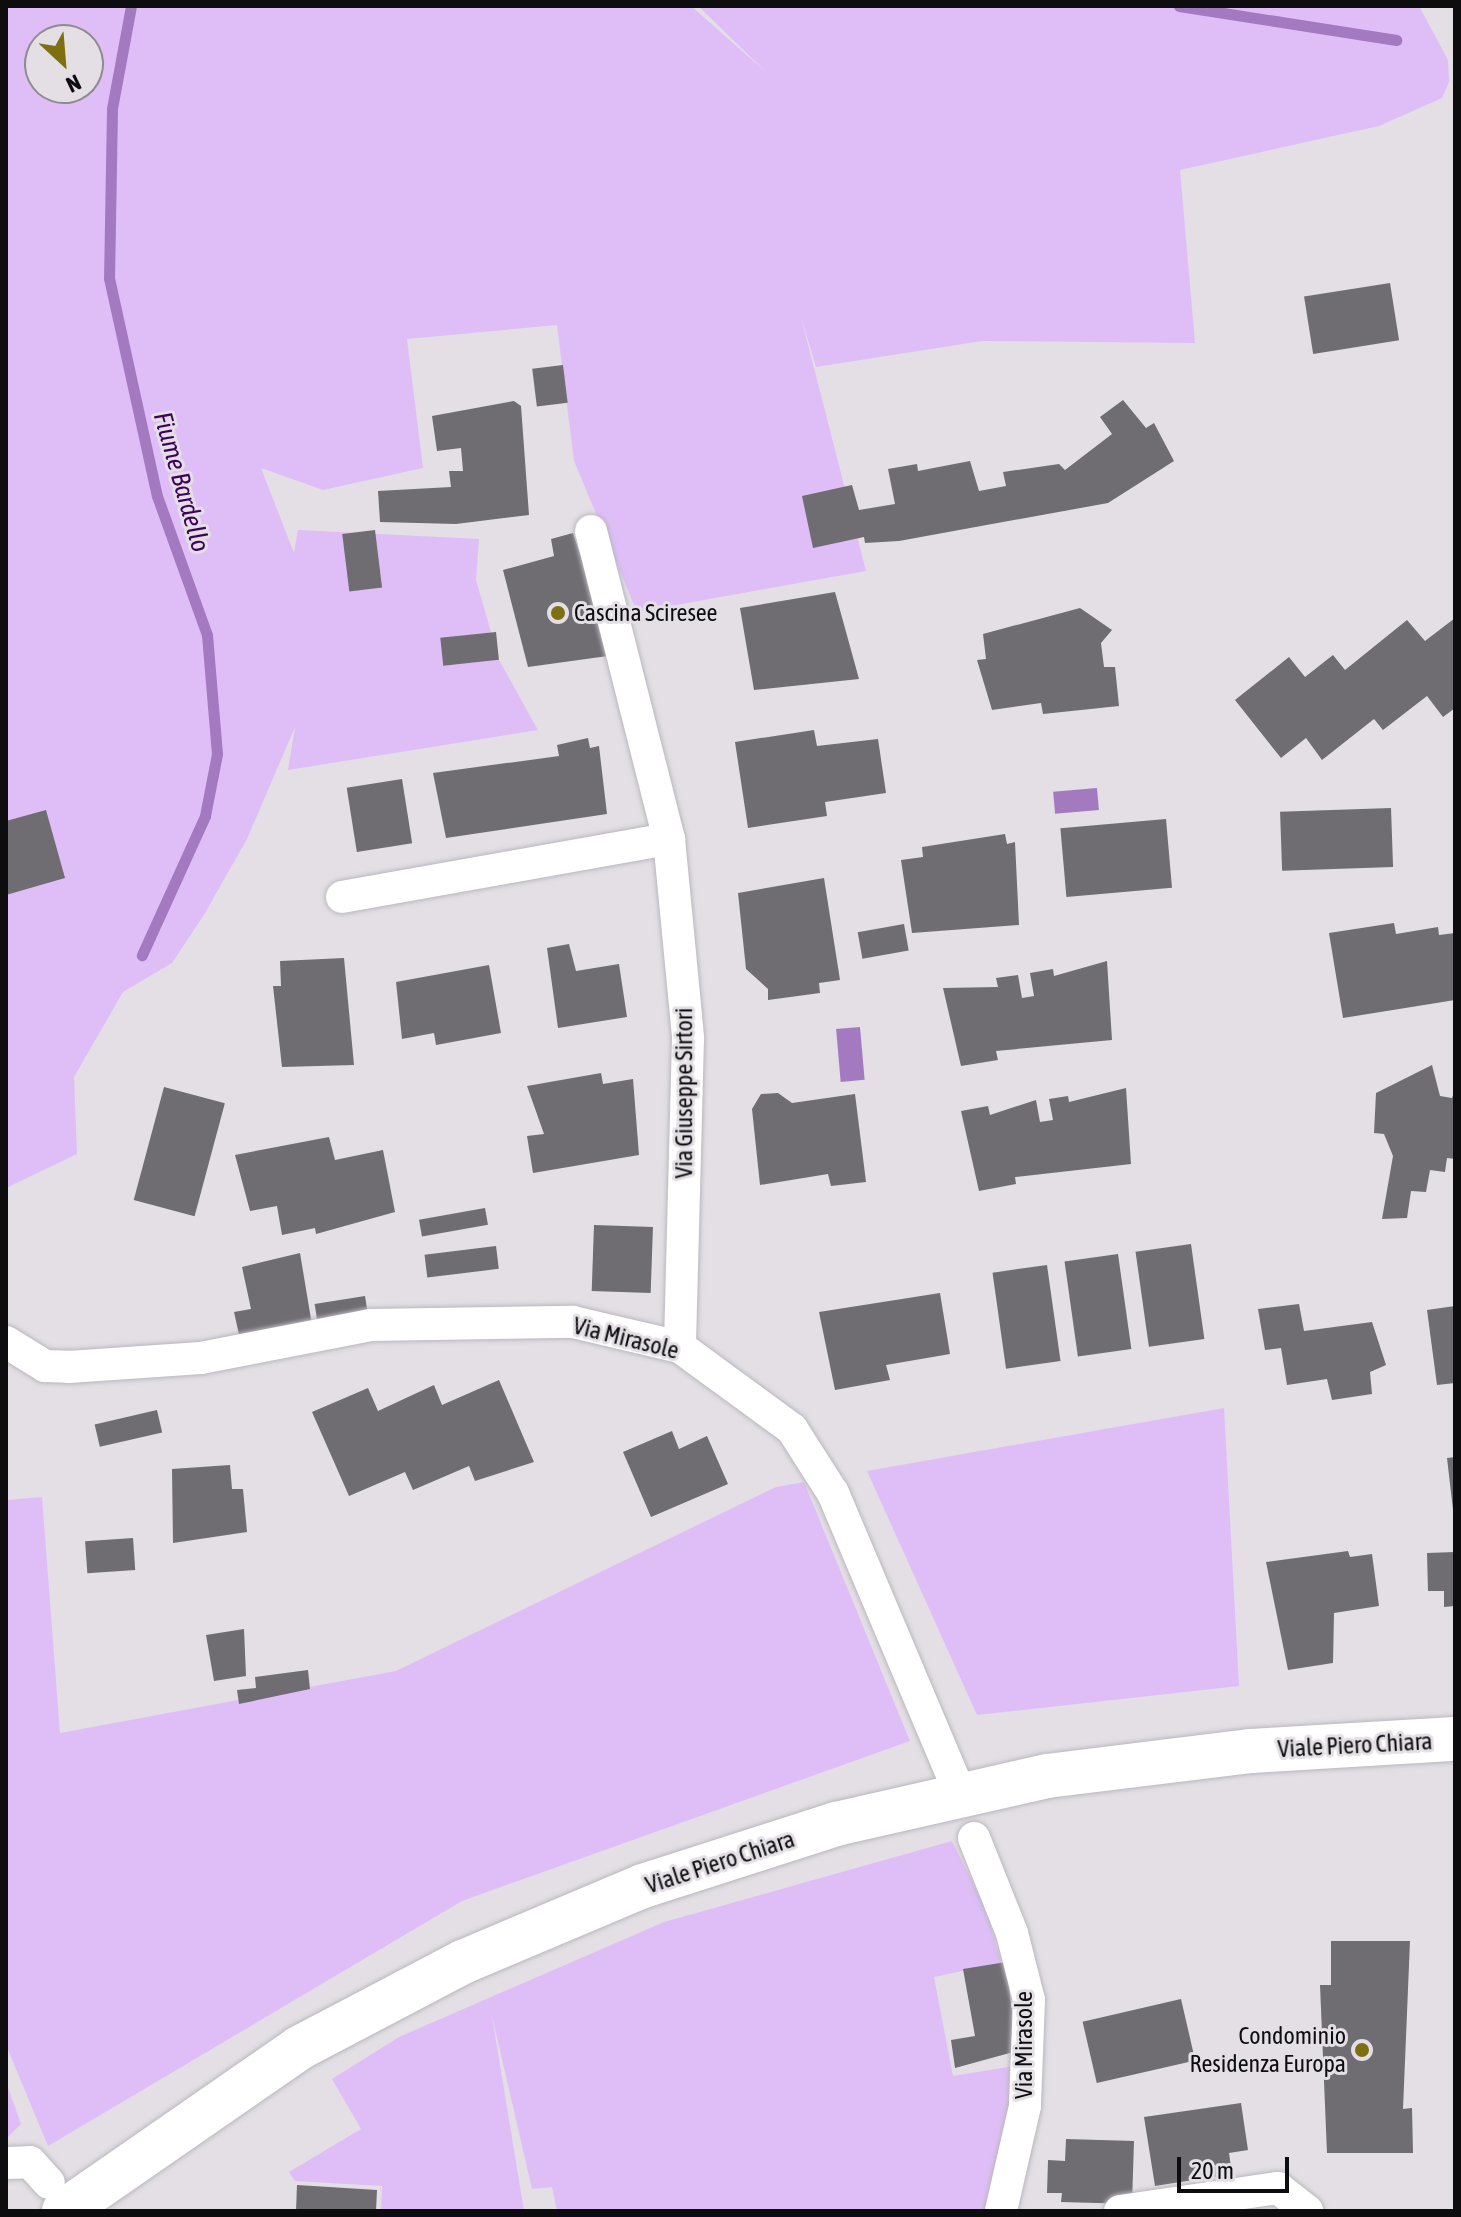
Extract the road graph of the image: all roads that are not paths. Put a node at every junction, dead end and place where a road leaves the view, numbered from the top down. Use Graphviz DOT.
graph roads {
  1 [pos="591,531"];
  2 [pos="669,839"];
  3 [pos="342,897"];
  4 [pos="6,1342"];
  5 [pos="680,1347"];
  6 [pos="1455,1739"];
  7 [pos="956,1784"];
  8 [pos="974,1838"];
  9 [pos="6,2163"];
  10 [pos="57,2197"];
  11 [pos="1001,2211"];
  12 [pos="1120,2211"];
  13 [pos="1307,2211"];
  1 -- 2 [label="street, Via Giuseppe Sirtori"];
  2 -- 3 [label="street"];
  2 -- 5 [label="street, Via Giuseppe Sirtori"];
  4 -- 5 [label="street, Via Mirasole"];
  5 -- 7 [label="street, Via Mirasole"];
  6 -- 10 [label="street, Viale Piero Chiara"];
  8 -- 11 [label="street, Via Mirasole"];
  9 -- 10 [label="street"];
  12 -- 13 [label="street"];
}
